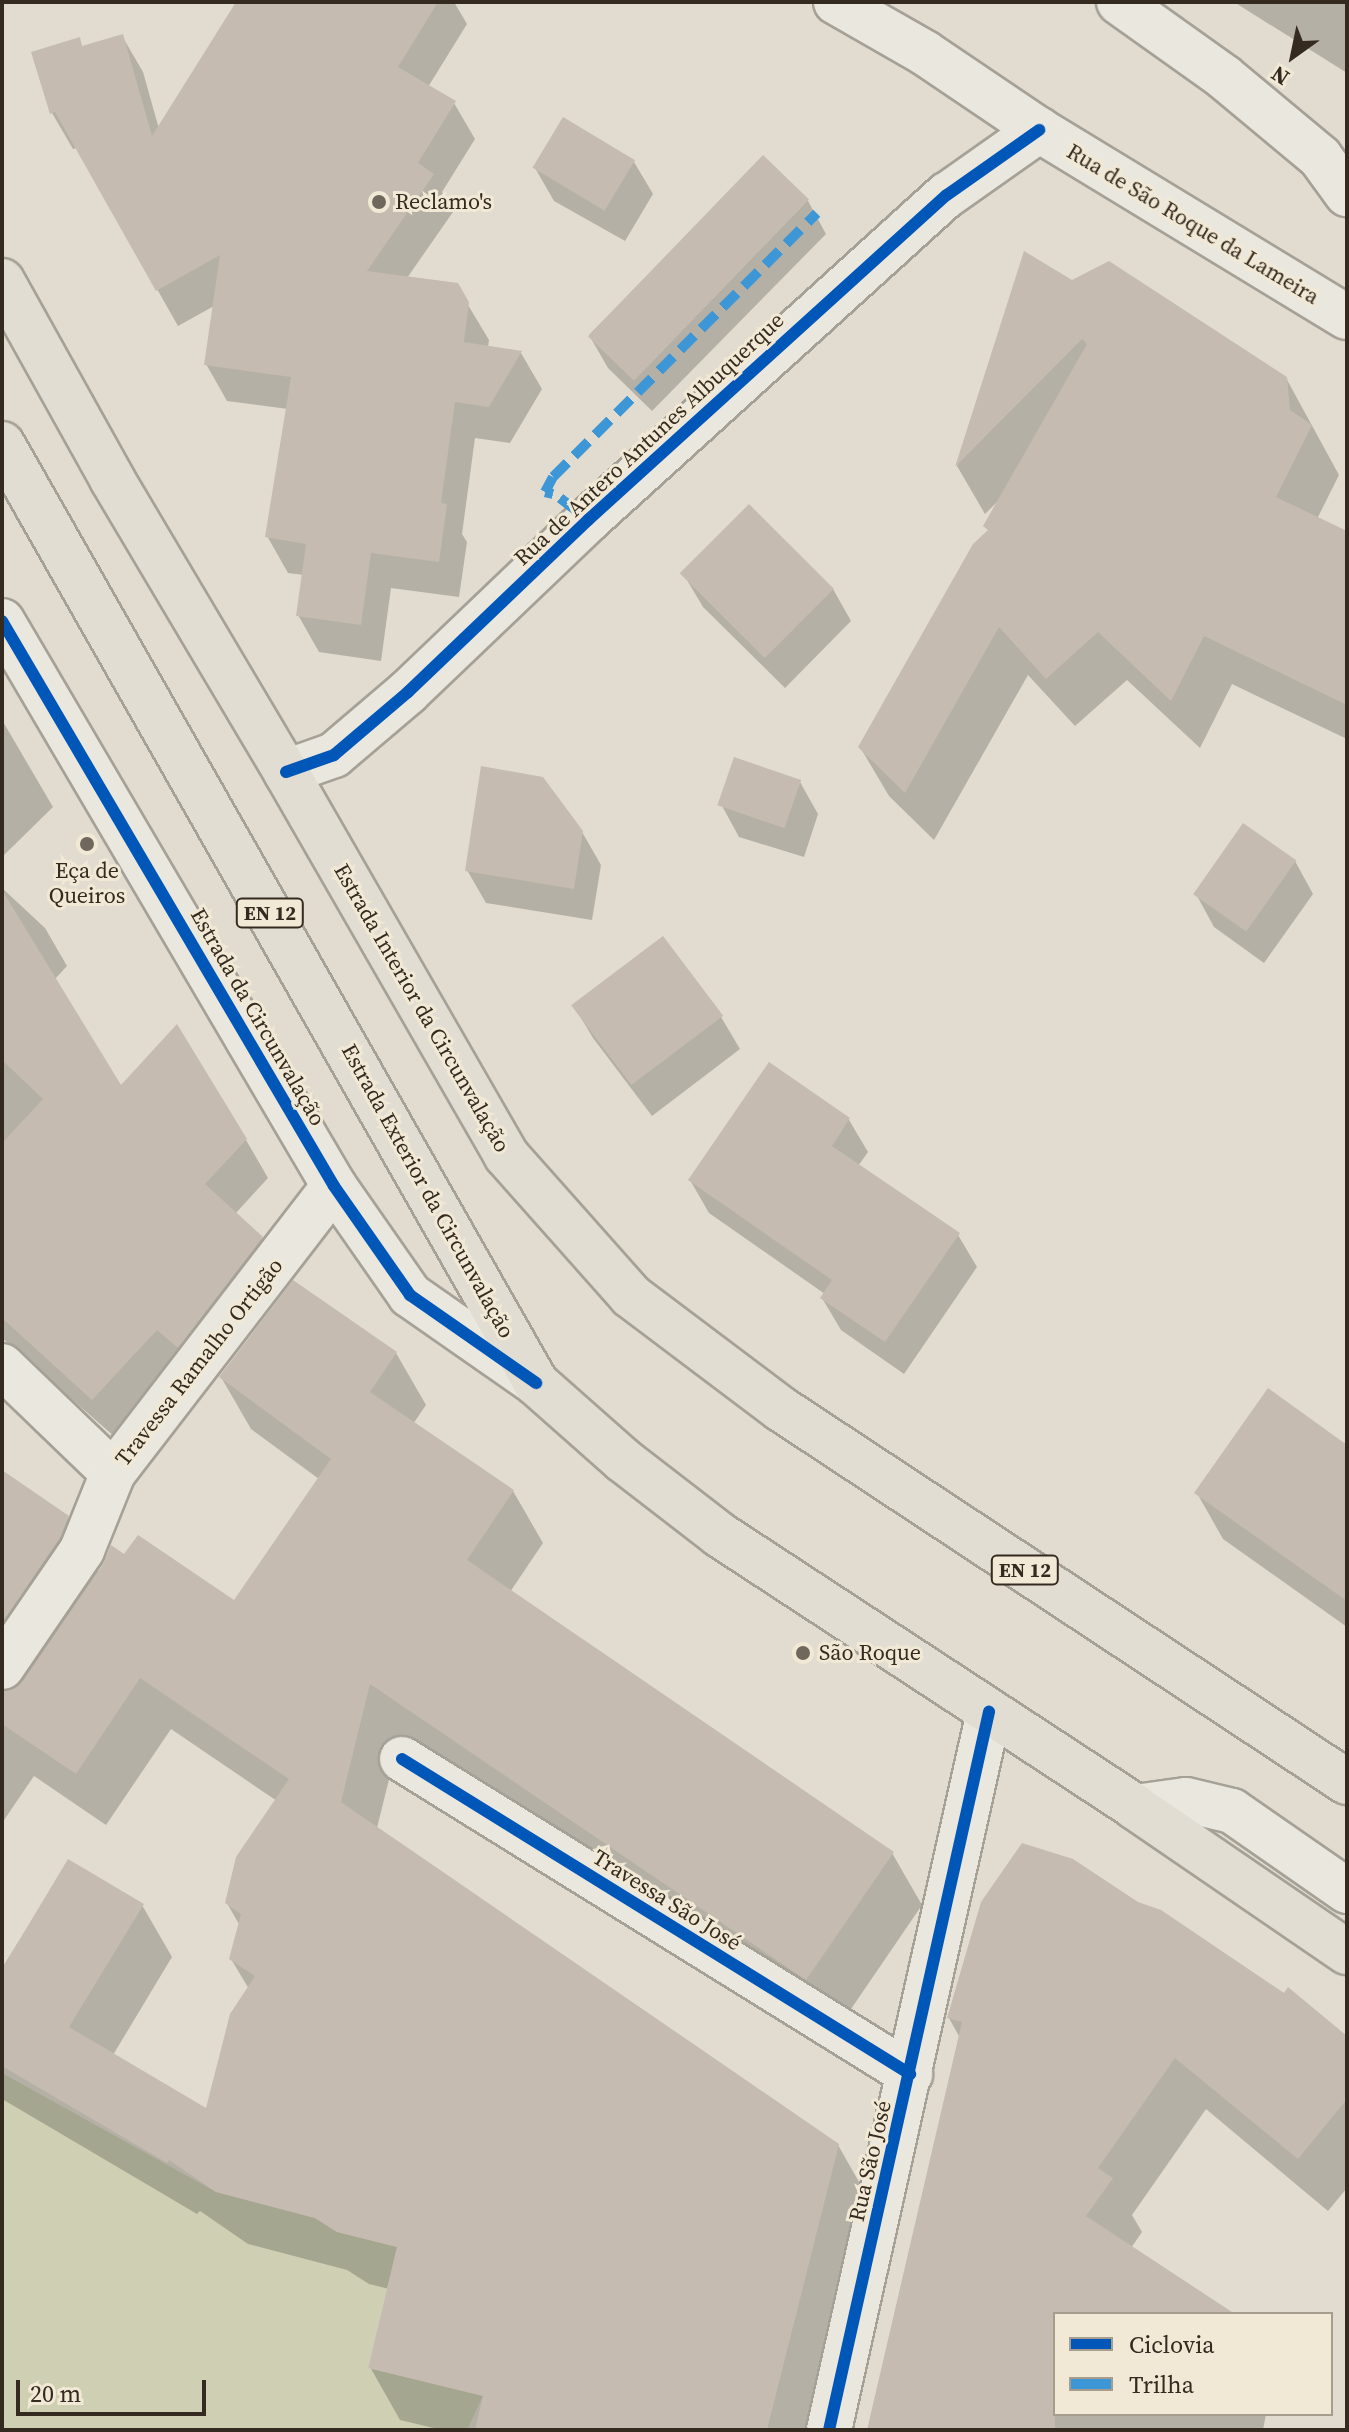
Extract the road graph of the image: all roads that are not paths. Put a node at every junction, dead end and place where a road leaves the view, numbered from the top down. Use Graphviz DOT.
graph roads {
  1 [pos="836,2"];
  2 [pos="1119,2"];
  3 [pos="1039,130"];
  4 [pos="1347,194"];
  5 [pos="2,281"];
  6 [pos="1347,317"];
  7 [pos="2,444"];
  8 [pos="2,621"];
  9 [pos="286,772"];
  10 [pos="334,1186"];
  11 [pos="2,1366"];
  12 [pos="536,1383"];
  13 [pos="113,1473"];
  14 [pos="2,1667"];
  15 [pos="989,1712"];
  16 [pos="402,1759"];
  17 [pos="1347,1782"];
  18 [pos="1135,1807"];
  19 [pos="1347,1891"];
  20 [pos="1347,1952"];
  21 [pos="910,2074"];
  22 [pos="829,2430"];
  1 -- 3 [label="street, Rua de São Roque da Lameira"];
  2 -- 4 [label="street"];
  3 -- 6 [label="street, Rua de São Roque da Lameira"];
  3 -- 9 [label="street, Rua de Antero Antunes Albuquerque"];
  5 -- 9 [label="main road, Estrada Interior da Circunvalação / EN 12"];
  7 -- 12 [label="main road, Estrada Exterior da Circunvalação / EN 12"];
  8 -- 10 [label="street, Estrada da Circunvalação"];
  9 -- 17 [label="main road, Estrada Interior da Circunvalação / EN 12"];
  10 -- 12 [label="street, Estrada da Circunvalação"];
  10 -- 13 [label="street, Travessa Ramalho Ortigão"];
  11 -- 13 [label="street"];
  12 -- 15 [label="main road, Estrada Exterior da Circunvalação / EN 12"];
  13 -- 14 [label="street, Travessa Ramalho Ortigão"];
  15 -- 18 [label="main road, Estrada Exterior da Circunvalação / EN 12"];
  15 -- 21 [label="street, Rua São José"];
  16 -- 21 [label="street, Travessa São José"];
  18 -- 19 [label="street"];
  18 -- 20 [label="main road, EN 12"];
  21 -- 22 [label="street, Rua São José"];
}
